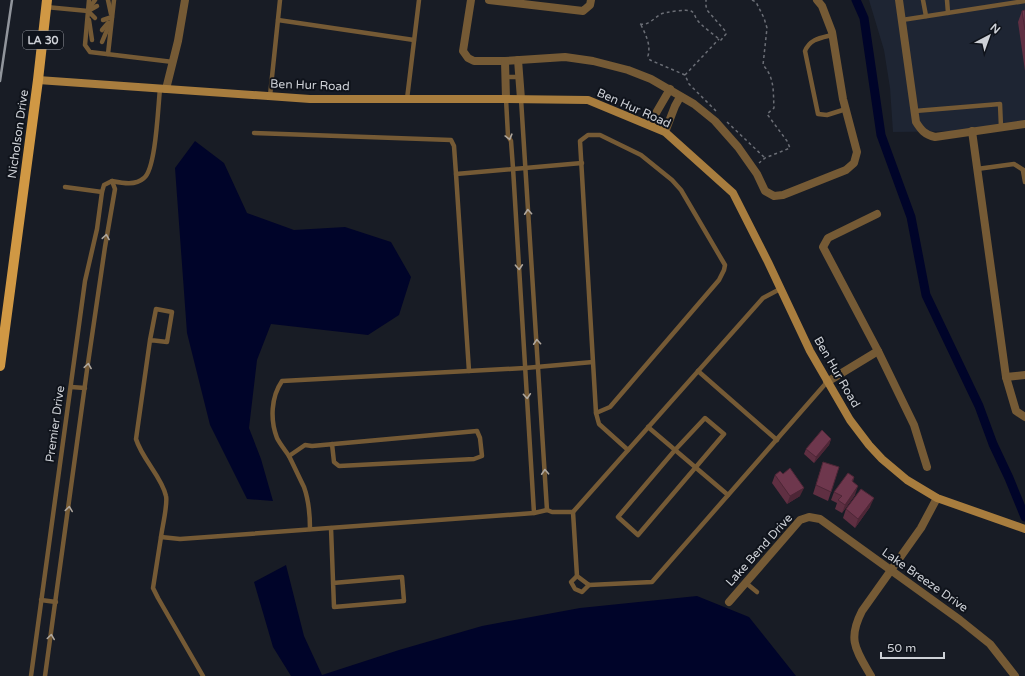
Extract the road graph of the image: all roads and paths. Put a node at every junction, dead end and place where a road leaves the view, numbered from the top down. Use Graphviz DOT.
graph roads {
  1 [pos="89,0"];
  2 [pos="95,0"];
  3 [pos="108,0"];
  4 [pos="114,0"];
  5 [pos="185,0"];
  6 [pos="280,0"];
  7 [pos="419,0"];
  8 [pos="470,0"];
  9 [pos="489,0"];
  10 [pos="591,0"];
  11 [pos="706,0"];
  12 [pos="752,0"];
  13 [pos="817,0"];
  14 [pos="899,0"];
  15 [pos="923,0"];
  16 [pos="947,0"];
  17 [pos="1025,1"];
  18 [pos="46,4"];
  19 [pos="97,6"];
  20 [pos="106,7"];
  21 [pos="88,11"];
  22 [pos="948,13"];
  23 [pos="926,16"];
  24 [pos="112,17"];
  25 [pos="95,18"];
  26 [pos="103,20"];
  27 [pos="278,20"];
  28 [pos="902,20"];
  29 [pos="94,29"];
  30 [pos="102,30"];
  31 [pos="832,35"];
  32 [pos="718,39"];
  33 [pos="92,40"];
  34 [pos="414,40"];
  35 [pos="102,42"];
  36 [pos="108,54"];
  37 [pos="518,60"];
  38 [pos="505,61"];
  39 [pos="173,62"];
  40 [pos="685,75"];
  41 [pos="506,77"];
  42 [pos="519,77"];
  43 [pos="38,80"];
  44 [pos="163,89"];
  45 [pos="670,89"];
  46 [pos="270,96"];
  47 [pos="680,97"];
  48 [pos="407,99"];
  49 [pos="506,99"];
  50 [pos="521,99"];
  51 [pos="661,105"];
  52 [pos="846,109"];
  53 [pos="716,110"];
  54 [pos="915,111"];
  55 [pos="672,112"];
  56 [pos="727,121"];
  57 [pos="1025,124"];
  58 [pos="649,125"];
  59 [pos="1001,127"];
  60 [pos="972,131"];
  61 [pos="665,132"];
  62 [pos="254,133"];
  63 [pos="765,158"];
  64 [pos="582,163"];
  65 [pos="513,168"];
  66 [pos="526,168"];
  67 [pos="753,169"];
  68 [pos="977,169"];
  69 [pos="1024,171"];
  70 [pos="456,174"];
  71 [pos="112,181"];
  72 [pos="1025,182"];
  73 [pos="65,187"];
  74 [pos="102,192"];
  75 [pos="877,214"];
  76 [pos="780,289"];
  77 [pos="150,340"];
  78 [pos="878,351"];
  79 [pos="593,362"];
  80 [pos="0,366"];
  81 [pos="539,367"];
  82 [pos="525,368"];
  83 [pos="469,371"];
  84 [pos="698,371"];
  85 [pos="1025,375"];
  86 [pos="1006,377"];
  87 [pos="827,382"];
  88 [pos="71,388"];
  89 [pos="85,388"];
  90 [pos="596,413"];
  91 [pos="1025,417"];
  92 [pos="648,427"];
  93 [pos="778,440"];
  94 [pos="332,444"];
  95 [pos="628,450"];
  96 [pos="675,450"];
  97 [pos="289,456"];
  98 [pos="695,467"];
  99 [pos="927,467"];
  100 [pos="728,495"];
  101 [pos="937,498"];
  102 [pos="547,510"];
  103 [pos="573,512"];
  104 [pos="534,513"];
  105 [pos="810,518"];
  106 [pos="331,528"];
  107 [pos="1025,529"];
  108 [pos="310,530"];
  109 [pos="161,537"];
  110 [pos="891,571"];
  111 [pos="577,576"];
  112 [pos="333,583"];
  113 [pos="746,583"];
  114 [pos="589,585"];
  115 [pos="757,592"];
  116 [pos="41,600"];
  117 [pos="56,602"];
  118 [pos="729,602"];
  119 [pos="31,676"];
  120 [pos="45,676"];
  121 [pos="203,676"];
  122 [pos="871,676"];
  123 [pos="1015,676"];
  1 -- 21 [label="lane"];
  2 -- 21 [label="lane"];
  3 -- 24 [label="lane"];
  4 -- 24 [label="lane"];
  5 -- 39 [label="street"];
  6 -- 27 [label="lane"];
  7 -- 34 [label="lane"];
  8 -- 38 [label="street"];
  9 -- 10 [label="street"];
  11 -- 32 [label="path"];
  12 -- 63 [label="path"];
  13 -- 31 [label="street"];
  14 -- 28 [label="street"];
  15 -- 23 [label="lane"];
  16 -- 22 [label="lane"];
  17 -- 22 [label="lane"];
  18 -- 21 [label="lane"];
  18 -- 43 [label="main road, Nicholson Drive / LA 30"];
  19 -- 21 [label="lane"];
  20 -- 24 [label="lane"];
  21 -- 25 [label="lane"];
  21 -- 29 [label="lane"];
  21 -- 33 [label="lane"];
  21 -- 36 [label="lane"];
  22 -- 23 [label="lane"];
  23 -- 28 [label="lane"];
  24 -- 26 [label="lane"];
  24 -- 30 [label="lane"];
  24 -- 35 [label="lane"];
  24 -- 36 [label="lane"];
  27 -- 34 [label="lane"];
  27 -- 46 [label="lane"];
  28 -- 54 [label="street"];
  31 -- 52 [label="street"];
  31 -- 52 [label="lane"];
  32 -- 40 [label="path"];
  32 -- 40 [label="path"];
  34 -- 48 [label="lane"];
  36 -- 39 [label="lane"];
  37 -- 38 [label="street"];
  37 -- 42 [label="street"];
  37 -- 45 [label="street"];
  38 -- 41 [label="street"];
  39 -- 44 [label="street"];
  40 -- 53 [label="path"];
  41 -- 42 [label="lane"];
  41 -- 49 [label="street"];
  42 -- 50 [label="street"];
  43 -- 44 [label="street, Ben Hur Road"];
  43 -- 80 [label="main road, Nicholson Drive / LA 30"];
  44 -- 46 [label="street, Ben Hur Road"];
  44 -- 71 [label="lane"];
  45 -- 47 [label="street"];
  45 -- 51 [label="street"];
  46 -- 48 [label="street, Ben Hur Road"];
  47 -- 55 [label="street"];
  47 -- 67 [label="street"];
  48 -- 49 [label="street, Ben Hur Road"];
  49 -- 50 [label="street, Ben Hur Road"];
  49 -- 65 [label="lane, one-way"];
  50 -- 58 [label="street, Ben Hur Road"];
  50 -- 66 [label="lane"];
  51 -- 55 [label="lane"];
  51 -- 58 [label="street"];
  52 -- 67 [label="street"];
  54 -- 59 [label="lane"];
  54 -- 60 [label="street"];
  55 -- 61 [label="street"];
  56 -- 63 [label="path"];
  57 -- 59 [label="street"];
  58 -- 61 [label="street, Ben Hur Road"];
  59 -- 60 [label="street"];
  60 -- 68 [label="street"];
  61 -- 76 [label="street, Ben Hur Road"];
  62 -- 70 [label="lane"];
  63 -- 67 [label="path"];
  64 -- 66 [label="lane"];
  64 -- 79 [label="lane"];
  64 -- 90 [label="lane"];
  65 -- 66 [label="lane"];
  65 -- 70 [label="lane"];
  65 -- 82 [label="lane, one-way"];
  81 -- 66 [label="lane, one-way"];
  68 -- 69 [label="lane"];
  68 -- 86 [label="street"];
  69 -- 72 [label="lane"];
  70 -- 83 [label="lane"];
  71 -- 74 [label="lane"];
  89 -- 71 [label="lane, Premier Drive, one-way"];
  73 -- 74 [label="lane"];
  74 -- 88 [label="lane, Premier Drive"];
  75 -- 78 [label="street"];
  76 -- 84 [label="lane"];
  76 -- 87 [label="street, Ben Hur Road"];
  77 -- 77 [label="lane"];
  77 -- 109 [label="lane"];
  78 -- 87 [label="street"];
  78 -- 99 [label="street"];
  79 -- 81 [label="lane"];
  79 -- 90 [label="lane"];
  81 -- 82 [label="lane"];
  102 -- 81 [label="lane, one-way"];
  82 -- 83 [label="lane"];
  82 -- 104 [label="lane, one-way"];
  83 -- 97 [label="lane"];
  84 -- 92 [label="lane"];
  84 -- 93 [label="lane"];
  85 -- 86 [label="street"];
  86 -- 91 [label="street"];
  87 -- 93 [label="lane"];
  87 -- 101 [label="street, Ben Hur Road"];
  88 -- 89 [label="lane"];
  88 -- 116 [label="lane, Premier Drive"];
  117 -- 89 [label="lane, Premier Drive, one-way"];
  90 -- 95 [label="lane"];
  92 -- 95 [label="lane"];
  92 -- 96 [label="lane"];
  93 -- 100 [label="lane"];
  94 -- 94 [label="lane"];
  94 -- 97 [label="lane"];
  95 -- 103 [label="lane"];
  96 -- 98 [label="lane"];
  96 -- 98 [label="lane"];
  96 -- 98 [label="lane"];
  97 -- 108 [label="lane"];
  98 -- 100 [label="lane"];
  100 -- 114 [label="lane"];
  101 -- 107 [label="street, Ben Hur Road"];
  101 -- 110 [label="street"];
  102 -- 103 [label="lane"];
  102 -- 104 [label="lane"];
  103 -- 111 [label="lane"];
  104 -- 106 [label="lane"];
  105 -- 110 [label="street, Lake Breeze Drive"];
  105 -- 113 [label="street, Lake Bend Drive"];
  106 -- 108 [label="lane"];
  106 -- 112 [label="lane"];
  108 -- 109 [label="lane"];
  109 -- 121 [label="lane"];
  110 -- 122 [label="street"];
  110 -- 123 [label="street, Lake Breeze Drive"];
  111 -- 114 [label="lane"];
  111 -- 114 [label="lane"];
  112 -- 112 [label="lane"];
  113 -- 115 [label="lane"];
  113 -- 118 [label="street, Lake Bend Drive"];
  116 -- 117 [label="lane"];
  116 -- 119 [label="lane, Premier Drive"];
  120 -- 117 [label="lane, Premier Drive, one-way"];
}
